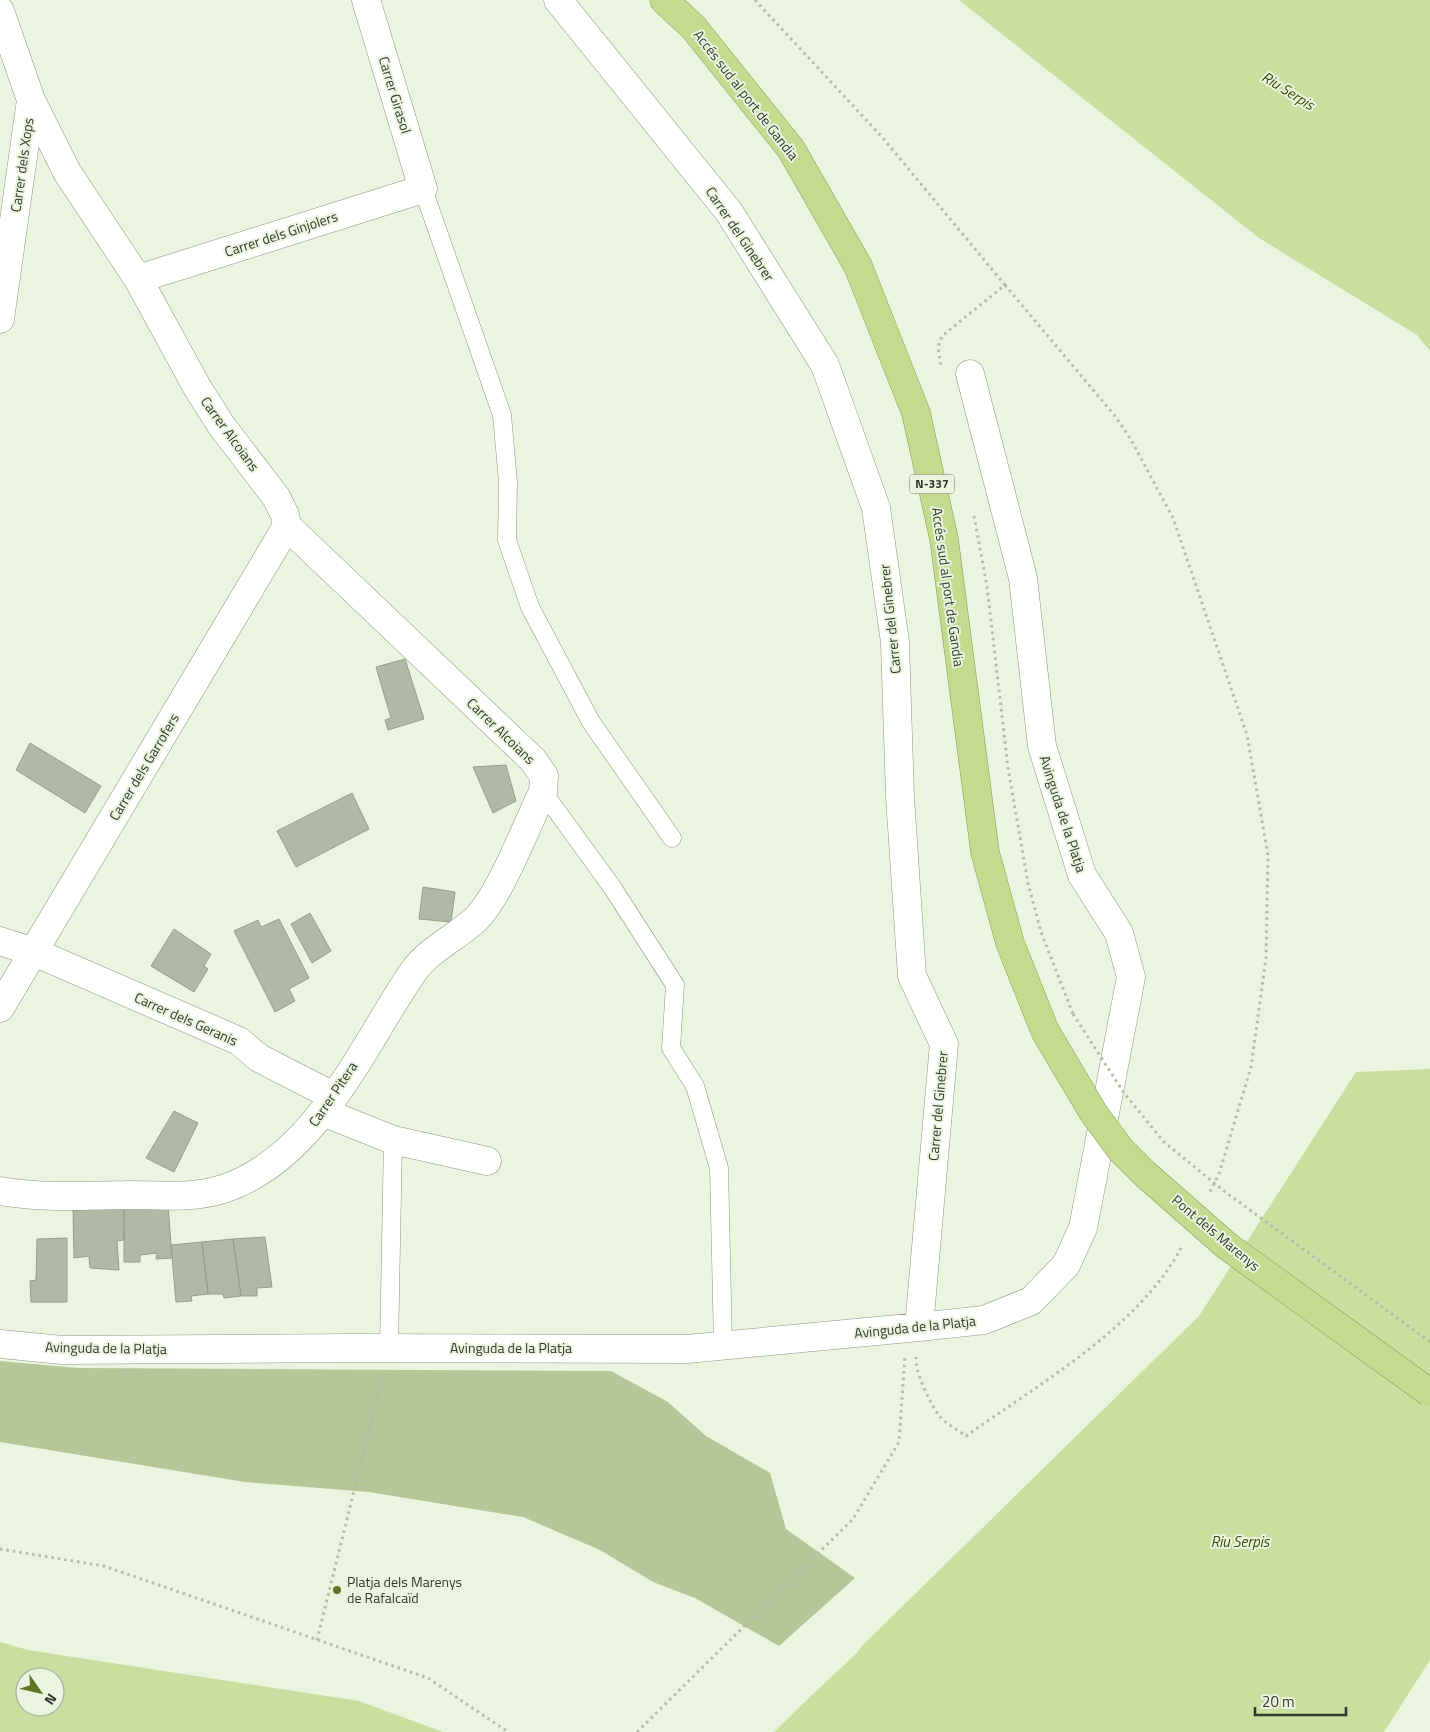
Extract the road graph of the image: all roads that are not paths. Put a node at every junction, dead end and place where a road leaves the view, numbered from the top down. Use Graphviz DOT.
graph roads {
  1 [pos="366,0"];
  2 [pos="558,0"];
  3 [pos="664,0"];
  4 [pos="0,11"];
  5 [pos="32,100"];
  6 [pos="424,189"];
  7 [pos="138,280"];
  8 [pos="0,319"];
  9 [pos="970,374"];
  10 [pos="287,526"];
  11 [pos="543,792"];
  12 [pos="672,838"];
  13 [pos="0,941"];
  14 [pos="34,952"];
  15 [pos="0,1008"];
  16 [pos="1045,1031"];
  17 [pos="328,1104"];
  18 [pos="393,1140"];
  19 [pos="487,1161"];
  20 [pos="0,1191"];
  21 [pos="913,1328"];
  22 [pos="0,1344"];
  23 [pos="723,1346"];
  24 [pos="390,1348"];
  25 [pos="1430,1393"];
  1 -- 6 [label="street, Carrer Girasol"];
  2 -- 21 [label="street, Carrer del Ginebrer"];
  3 -- 16 [label="highway, Accés sud al port de Gandia / N-337"];
  4 -- 5 [label="street, Carrer Alcoians"];
  5 -- 7 [label="street, Carrer Alcoians"];
  5 -- 8 [label="street, Carrer dels Xops"];
  6 -- 7 [label="street, Carrer dels Ginjolers"];
  6 -- 12 [label="lane"];
  7 -- 10 [label="street, Carrer Alcoians"];
  9 -- 21 [label="street, Avinguda de la Platja"];
  10 -- 11 [label="street, Carrer Alcoians"];
  10 -- 14 [label="street, Carrer dels Garrofers"];
  11 -- 17 [label="street, Carrer Pitera"];
  11 -- 23 [label="lane"];
  13 -- 14 [label="street"];
  14 -- 15 [label="street, Carrer dels Garrofers"];
  14 -- 17 [label="street, Carrer dels Geranis"];
  16 -- 25 [label="highway, Pont dels Marenys, bridge"];
  17 -- 18 [label="street, Carrer dels Geranis"];
  17 -- 20 [label="street, Carrer Pitera"];
  18 -- 19 [label="street, Carrer dels Geranis"];
  18 -- 24 [label="lane"];
  21 -- 23 [label="street, Avinguda de la Platja"];
  22 -- 24 [label="street, Avinguda de la Platja"];
  23 -- 24 [label="street, Avinguda de la Platja"];
}
